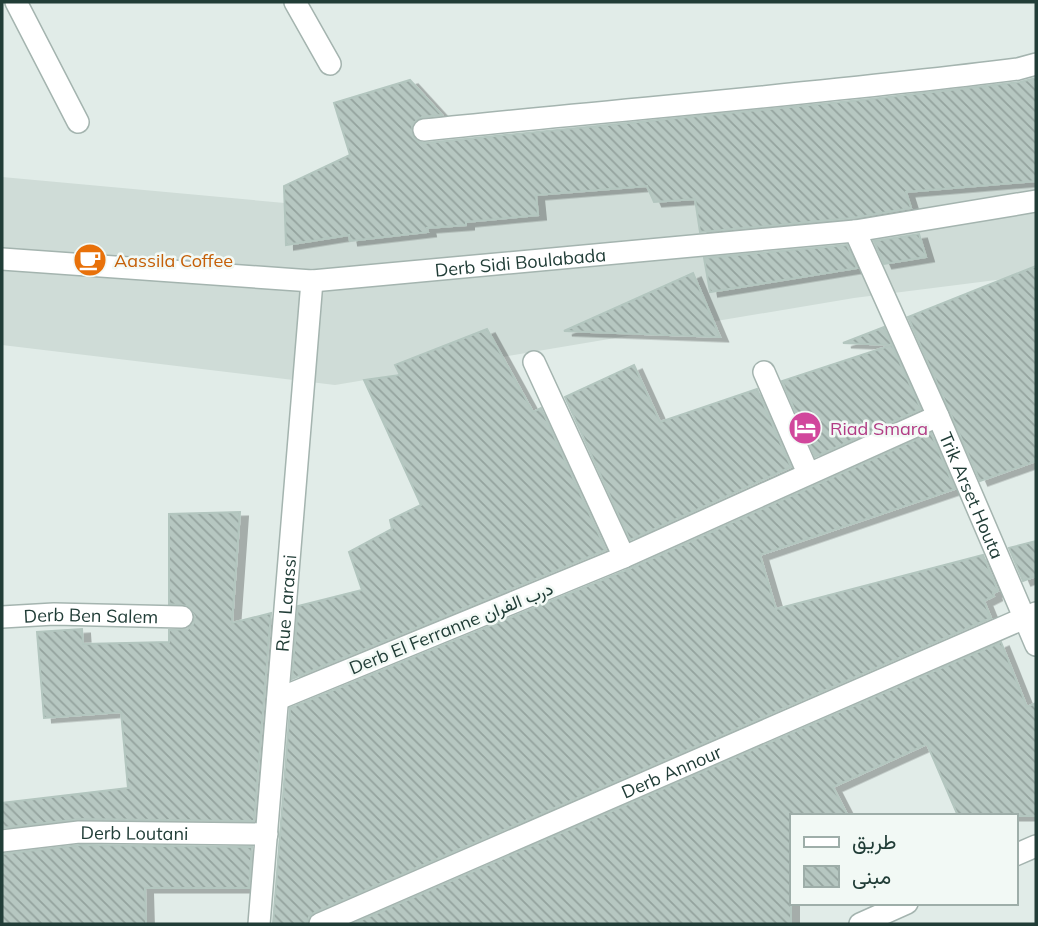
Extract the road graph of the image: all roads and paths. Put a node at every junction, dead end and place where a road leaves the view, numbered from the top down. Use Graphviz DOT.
graph roads {
  1 [pos="16,2"];
  2 [pos="295,2"];
  3 [pos="330,64"];
  4 [pos="1036,64"];
  5 [pos="78,122"];
  6 [pos="424,130"];
  7 [pos="1036,201"];
  8 [pos="855,231"];
  9 [pos="2,258"];
  10 [pos="312,281"];
  11 [pos="534,362"];
  12 [pos="764,372"];
  13 [pos="938,416"];
  14 [pos="808,473"];
  15 [pos="624,556"];
  16 [pos="1030,616"];
  17 [pos="2,617"];
  18 [pos="182,617"];
  19 [pos="1036,645"];
  20 [pos="278,699"];
  21 [pos="267,834"];
  22 [pos="2,841"];
  23 [pos="1036,846"];
  24 [pos="1017,854"];
  25 [pos="903,905"];
  26 [pos="259,924"];
  27 [pos="320,924"];
  28 [pos="860,924"];
  1 -- 5 [label="street"];
  2 -- 3 [label="street"];
  4 -- 6 [label="street"];
  7 -- 8 [label="street, Derb Sidi Boulabada"];
  8 -- 10 [label="street, Derb Sidi Boulabada"];
  8 -- 13 [label="street, Trik Arset Houta"];
  9 -- 10 [label="street, Derb Sidi Boulabada"];
  10 -- 20 [label="street, Rue Larassi"];
  11 -- 15 [label="street"];
  12 -- 14 [label="street"];
  13 -- 14 [label="street, Derb El Ferranne درب الفران"];
  13 -- 16 [label="street, Trik Arset Houta"];
  14 -- 15 [label="street, Derb El Ferranne درب الفران"];
  15 -- 20 [label="street, Derb El Ferranne درب الفران"];
  16 -- 19 [label="street, Trik Arset Houta"];
  16 -- 27 [label="street, Derb Annour"];
  17 -- 18 [label="street, Derb Ben Salem"];
  20 -- 21 [label="street, Rue Larassi"];
  21 -- 22 [label="street, Derb Loutani"];
  21 -- 26 [label="street, Rue Larassi"];
  23 -- 24 [label="street"];
  25 -- 28 [label="street"];
}
